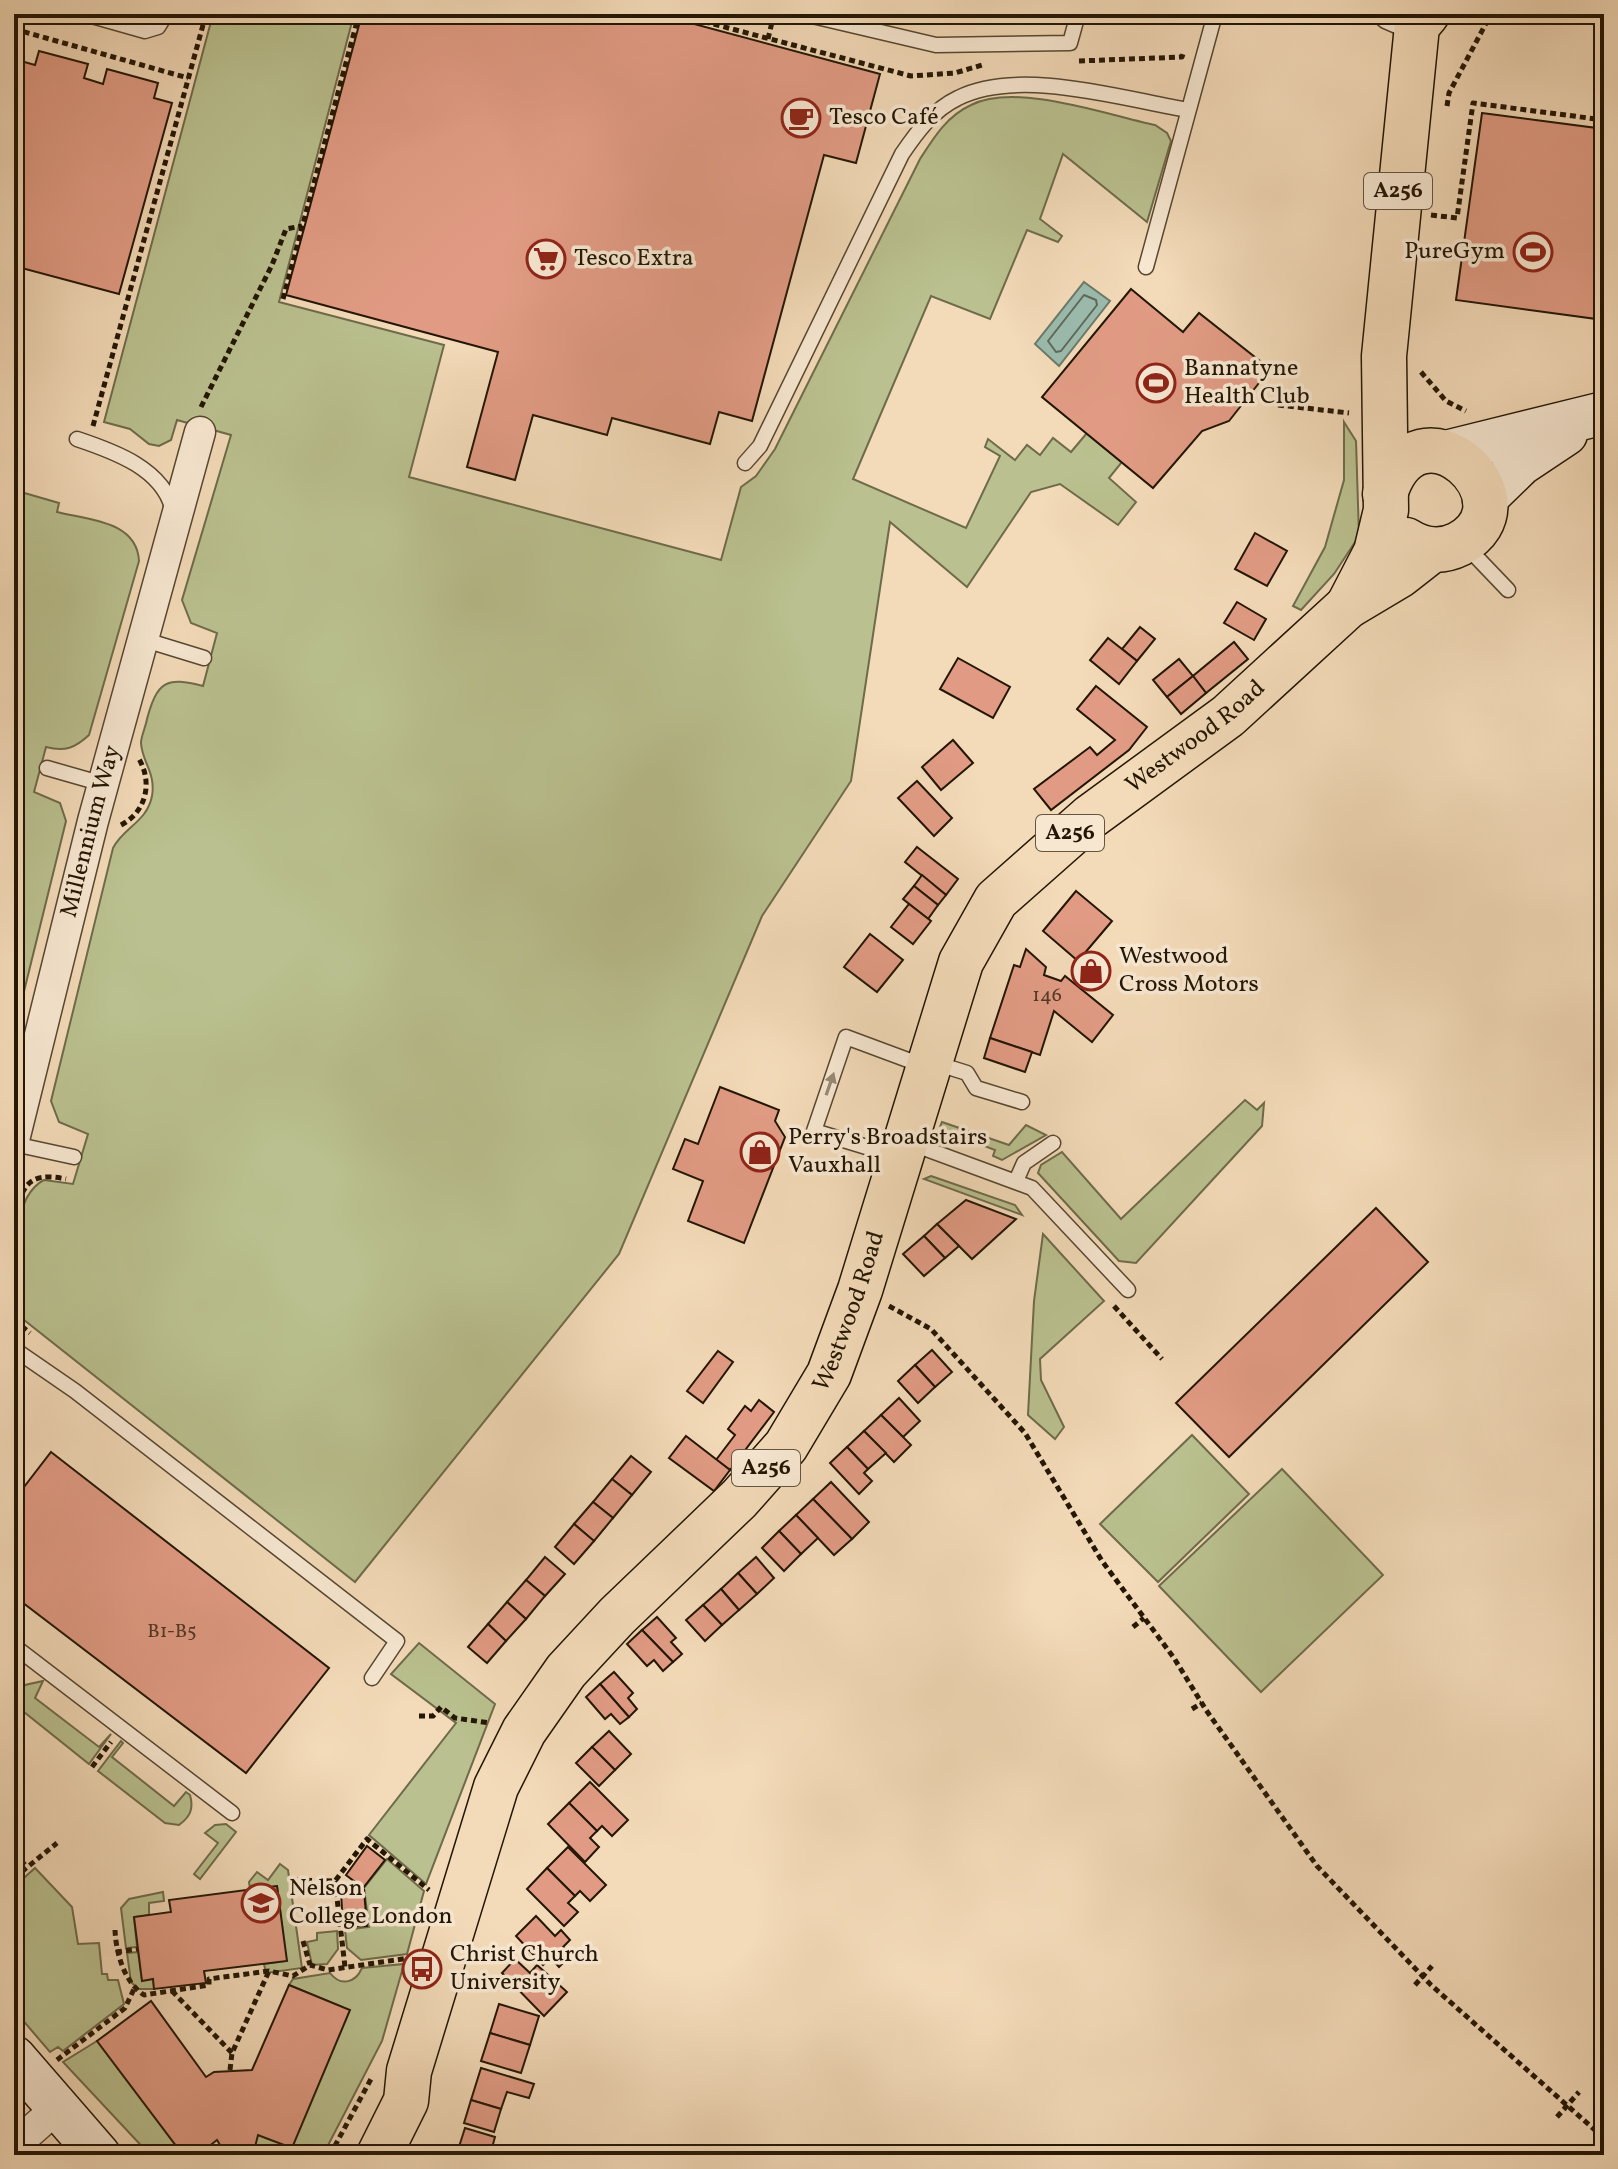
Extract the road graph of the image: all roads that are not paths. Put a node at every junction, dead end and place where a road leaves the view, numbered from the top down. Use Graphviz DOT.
graph roads {
  1 [pos="85,14"];
  2 [pos="166,14"];
  3 [pos="1078,14"];
  4 [pos="1215,14"];
  5 [pos="809,15"];
  6 [pos="1411,18"];
  7 [pos="1188,110"];
  8 [pos="1146,267"];
  9 [pos="1401,361"];
  10 [pos="1597,416"];
  11 [pos="199,423"];
  12 [pos="77,439"];
  13 [pos="1438,452"];
  14 [pos="745,463"];
  15 [pos="1484,500"];
  16 [pos="1386,502"];
  17 [pos="175,525"];
  18 [pos="1447,546"];
  19 [pos="1508,590"];
  20 [pos="1348,606"];
  21 [pos="141,639"];
  22 [pos="204,658"];
  23 [pos="47,768"];
  24 [pos="103,784"];
  25 [pos="929,1064"];
  26 [pos="1022,1102"];
  27 [pos="14,1142"];
  28 [pos="1053,1143"];
  29 [pos="903,1150"];
  30 [pos="72,1165"];
  31 [pos="1016,1181"];
  32 [pos="1128,1290"];
  33 [pos="14,1349"];
  34 [pos="14,1646"];
  35 [pos="372,1678"];
  36 [pos="232,1813"];
  37 [pos="33,2061"];
  38 [pos="409,2071"];
  39 [pos="57,2108"];
  40 [pos="14,2146"];
  41 [pos="99,2155"];
  42 [pos="350,2155"];
  43 [pos="379,2155"];
  1 -- 2 [label="lane"];
  3 -- 5 [label="lane"];
  4 -- 7 [label="lane"];
  6 -- 9 [label="main road, Westwood Road / A256"];
  7 -- 8 [label="lane"];
  7 -- 14 [label="lane"];
  9 -- 13 [label="main road"];
  9 -- 16 [label="main road, Westwood Road / A256"];
  10 -- 13 [label="street"];
  10 -- 15 [label="street"];
  11 -- 17 [label="street, Millennium Way"];
  12 -- 17 [label="lane"];
  13 -- 15 [label="main road"];
  13 -- 16 [label="main road, Westwood Road / A256"];
  15 -- 18 [label="main road, Westwood Road / A256"];
  16 -- 18 [label="main road"];
  16 -- 20 [label="main road, Westwood Road / A256"];
  17 -- 21 [label="street, Millennium Way"];
  18 -- 19 [label="lane"];
  18 -- 20 [label="main road, Westwood Road / A256"];
  20 -- 25 [label="main road, Westwood Road / A256"];
  21 -- 22 [label="lane"];
  21 -- 24 [label="street, Millennium Way"];
  23 -- 24 [label="lane"];
  24 -- 27 [label="street, Millennium Way"];
  25 -- 26 [label="lane"];
  25 -- 29 [label="main road, Westwood Road / A256"];
  29 -- 25 [label="lane, one-way"];
  27 -- 30 [label="lane"];
  28 -- 31 [label="lane"];
  29 -- 31 [label="lane"];
  29 -- 38 [label="main road, Westwood Road / A256"];
  31 -- 32 [label="lane"];
  33 -- 35 [label="lane"];
  34 -- 36 [label="lane"];
  37 -- 39 [label="street"];
  38 -- 42 [label="main road, A256"];
  38 -- 43 [label="main road, A256"];
  39 -- 40 [label="street"];
  39 -- 41 [label="street"];
}
